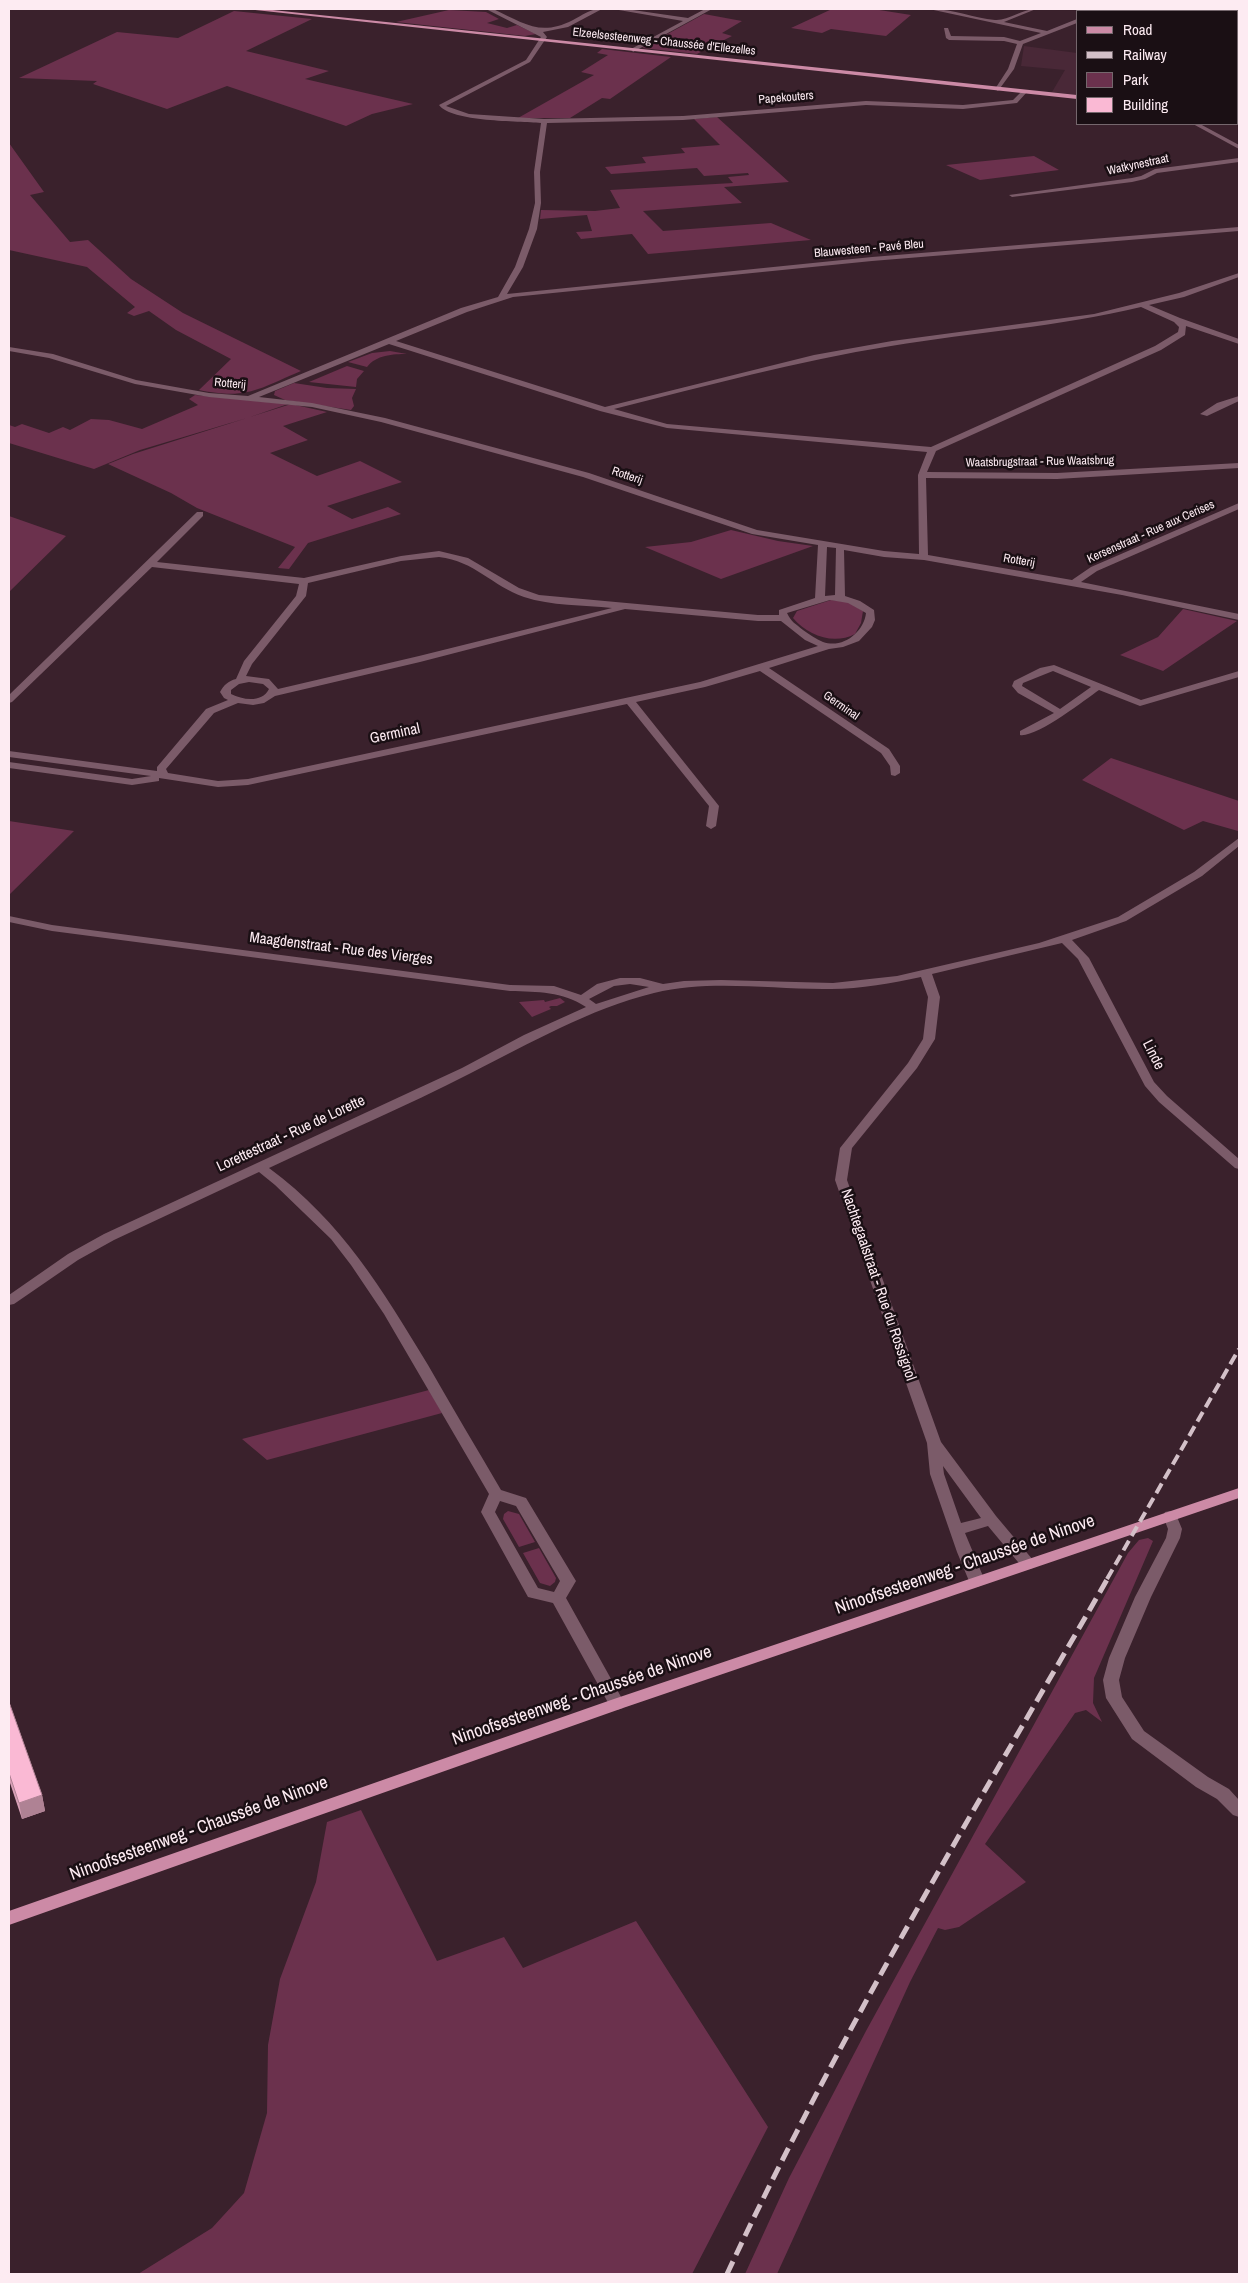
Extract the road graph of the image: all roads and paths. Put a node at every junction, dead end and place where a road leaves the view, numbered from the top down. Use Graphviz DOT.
graph roads {
  1 [pos="249,9"];
  2 [pos="489,9"];
  3 [pos="599,9"];
  4 [pos="616,9"];
  5 [pos="709,9"];
  6 [pos="932,9"];
  7 [pos="1033,9"];
  8 [pos="689,20"];
  9 [pos="1076,21"];
  10 [pos="998,22"];
  11 [pos="946,29"];
  12 [pos="537,31"];
  13 [pos="1046,32"];
  14 [pos="543,40"];
  15 [pos="1020,43"];
  16 [pos="633,50"];
  17 [pos="998,89"];
  18 [pos="1024,92"];
  19 [pos="1076,97"];
  20 [pos="544,121"];
  21 [pos="1198,125"];
  22 [pos="1239,147"];
  23 [pos="1239,160"];
  24 [pos="1012,195"];
  25 [pos="1239,229"];
  26 [pos="1239,275"];
  27 [pos="502,298"];
  28 [pos="1143,305"];
  29 [pos="1177,320"];
  30 [pos="388,341"];
  31 [pos="1239,342"];
  32 [pos="9,349"];
  33 [pos="251,398"];
  34 [pos="1239,398"];
  35 [pos="603,410"];
  36 [pos="1204,414"];
  37 [pos="932,450"];
  38 [pos="1239,466"];
  39 [pos="922,474"];
  40 [pos="1239,506"];
  41 [pos="200,514"];
  42 [pos="822,544"];
  43 [pos="840,547"];
  44 [pos="924,557"];
  45 [pos="150,564"];
  46 [pos="304,581"];
  47 [pos="1074,583"];
  48 [pos="840,598"];
  49 [pos="820,599"];
  50 [pos="625,606"];
  51 [pos="1239,617"];
  52 [pos="784,618"];
  53 [pos="827,646"];
  54 [pos="762,668"];
  55 [pos="1239,674"];
  56 [pos="240,680"];
  57 [pos="1098,686"];
  58 [pos="273,693"];
  59 [pos="9,700"];
  60 [pos="237,700"];
  61 [pos="630,701"];
  62 [pos="1059,712"];
  63 [pos="1024,734"];
  64 [pos="9,754"];
  65 [pos="9,765"];
  66 [pos="895,773"];
  67 [pos="165,777"];
  68 [pos="711,826"];
  69 [pos="1239,841"];
  70 [pos="9,919"];
  71 [pos="1065,939"];
  72 [pos="926,974"];
  73 [pos="662,988"];
  74 [pos="582,999"];
  75 [pos="594,1008"];
  76 [pos="1239,1165"];
  77 [pos="260,1167"];
  78 [pos="9,1301"];
  79 [pos="934,1443"];
  80 [pos="1239,1493"];
  81 [pos="496,1494"];
  82 [pos="1170,1516"];
  83 [pos="991,1520"];
  84 [pos="957,1530"];
  85 [pos="1028,1564"];
  86 [pos="977,1581"];
  87 [pos="558,1598"];
  88 [pos="617,1704"];
  89 [pos="1239,1810"];
  90 [pos="9,1918"];
  1 -- 14 [label="main road, Elzeelsesteenweg - Chaussée d'Ellezelles"];
  2 -- 12 [label="street"];
  3 -- 12 [label="street"];
  4 -- 8 [label="street"];
  5 -- 8 [label="street"];
  6 -- 10 [label="street"];
  7 -- 10 [label="street"];
  8 -- 16 [label="street"];
  9 -- 13 [label="street"];
  10 -- 13 [label="street"];
  11 -- 15 [label="street"];
  12 -- 14 [label="street"];
  13 -- 15 [label="street"];
  14 -- 16 [label="main road, Elzeelsesteenweg - Chaussée d'Ellezelles"];
  14 -- 20 [label="street, Papekouters"];
  15 -- 17 [label="street"];
  16 -- 17 [label="main road, Elzeelsesteenweg - Chaussée d'Ellezelles"];
  17 -- 18 [label="main road, Elzeelsesteenweg - Chaussée d'Ellezelles"];
  18 -- 19 [label="main road, Elzeelsesteenweg - Chaussée d'Ellezelles"];
  18 -- 20 [label="street, Papekouters"];
  20 -- 27 [label="street"];
  21 -- 22 [label="street"];
  23 -- 24 [label="street, Watkynestraat"];
  25 -- 27 [label="street, Blauwesteen - Pavé Bleu"];
  26 -- 28 [label="street"];
  27 -- 30 [label="street, Blauwesteen - Pavé Bleu"];
  28 -- 29 [label="street"];
  28 -- 35 [label="street"];
  29 -- 31 [label="street"];
  29 -- 37 [label="street"];
  30 -- 33 [label="street, Blauwesteen - Pavé Bleu"];
  30 -- 35 [label="street"];
  32 -- 33 [label="street, Rotterij"];
  33 -- 42 [label="street, Rotterij"];
  34 -- 36 [label="street"];
  35 -- 37 [label="street"];
  37 -- 39 [label="street"];
  38 -- 39 [label="street, Waatsbrugstraat - Rue Waatsbrug"];
  39 -- 44 [label="street"];
  40 -- 47 [label="street, Kersenstraat - Rue aux Cerises"];
  41 -- 45 [label="street"];
  42 -- 43 [label="street, Rotterij"];
  42 -- 49 [label="street"];
  43 -- 44 [label="street, Rotterij"];
  43 -- 48 [label="street"];
  44 -- 47 [label="street, Rotterij"];
  45 -- 46 [label="street"];
  45 -- 59 [label="street"];
  46 -- 50 [label="street"];
  46 -- 56 [label="street"];
  47 -- 51 [label="street, Rotterij"];
  48 -- 49 [label="street, Germinal"];
  48 -- 53 [label="street, Germinal"];
  49 -- 52 [label="street, Germinal"];
  50 -- 52 [label="street"];
  50 -- 58 [label="street"];
  52 -- 53 [label="street"];
  53 -- 54 [label="street, Germinal"];
  54 -- 61 [label="street, Germinal"];
  54 -- 66 [label="street, Germinal"];
  55 -- 57 [label="street"];
  56 -- 58 [label="street"];
  56 -- 60 [label="street"];
  57 -- 62 [label="street"];
  57 -- 62 [label="street"];
  58 -- 60 [label="street"];
  60 -- 67 [label="street"];
  61 -- 67 [label="street, Germinal"];
  61 -- 68 [label="street"];
  62 -- 63 [label="street"];
  64 -- 67 [label="street, Germinal"];
  65 -- 67 [label="street, Germinal"];
  69 -- 71 [label="street"];
  70 -- 74 [label="street, Maagdenstraat - Rue des Vierges"];
  71 -- 72 [label="street"];
  71 -- 76 [label="street, Linde"];
  72 -- 73 [label="street"];
  72 -- 79 [label="street, Nachtegaalstraat - Rue du Rossignol"];
  73 -- 74 [label="street"];
  73 -- 75 [label="street, Lorettestraat - Rue de Lorette"];
  74 -- 75 [label="street"];
  75 -- 77 [label="street, Lorettestraat - Rue de Lorette"];
  77 -- 78 [label="street, Lorettestraat - Rue de Lorette"];
  77 -- 81 [label="street"];
  79 -- 83 [label="street, Nachtegaalstraat - Rue du Rossignol"];
  79 -- 84 [label="street, Nachtegaalstraat - Rue du Rossignol"];
  80 -- 82 [label="main road, Ninoofsesteenweg - Chaussée de Ninove"];
  81 -- 87 [label="street"];
  81 -- 87 [label="street"];
  82 -- 85 [label="main road, Ninoofsesteenweg - Chaussée de Ninove"];
  82 -- 89 [label="street"];
  83 -- 84 [label="street"];
  83 -- 85 [label="street, Nachtegaalstraat - Rue du Rossignol"];
  84 -- 86 [label="street, Nachtegaalstraat - Rue du Rossignol"];
  85 -- 86 [label="main road, Ninoofsesteenweg - Chaussée de Ninove"];
  86 -- 88 [label="main road, Ninoofsesteenweg - Chaussée de Ninove"];
  87 -- 88 [label="street"];
  88 -- 90 [label="main road, Ninoofsesteenweg - Chaussée de Ninove"];
}
